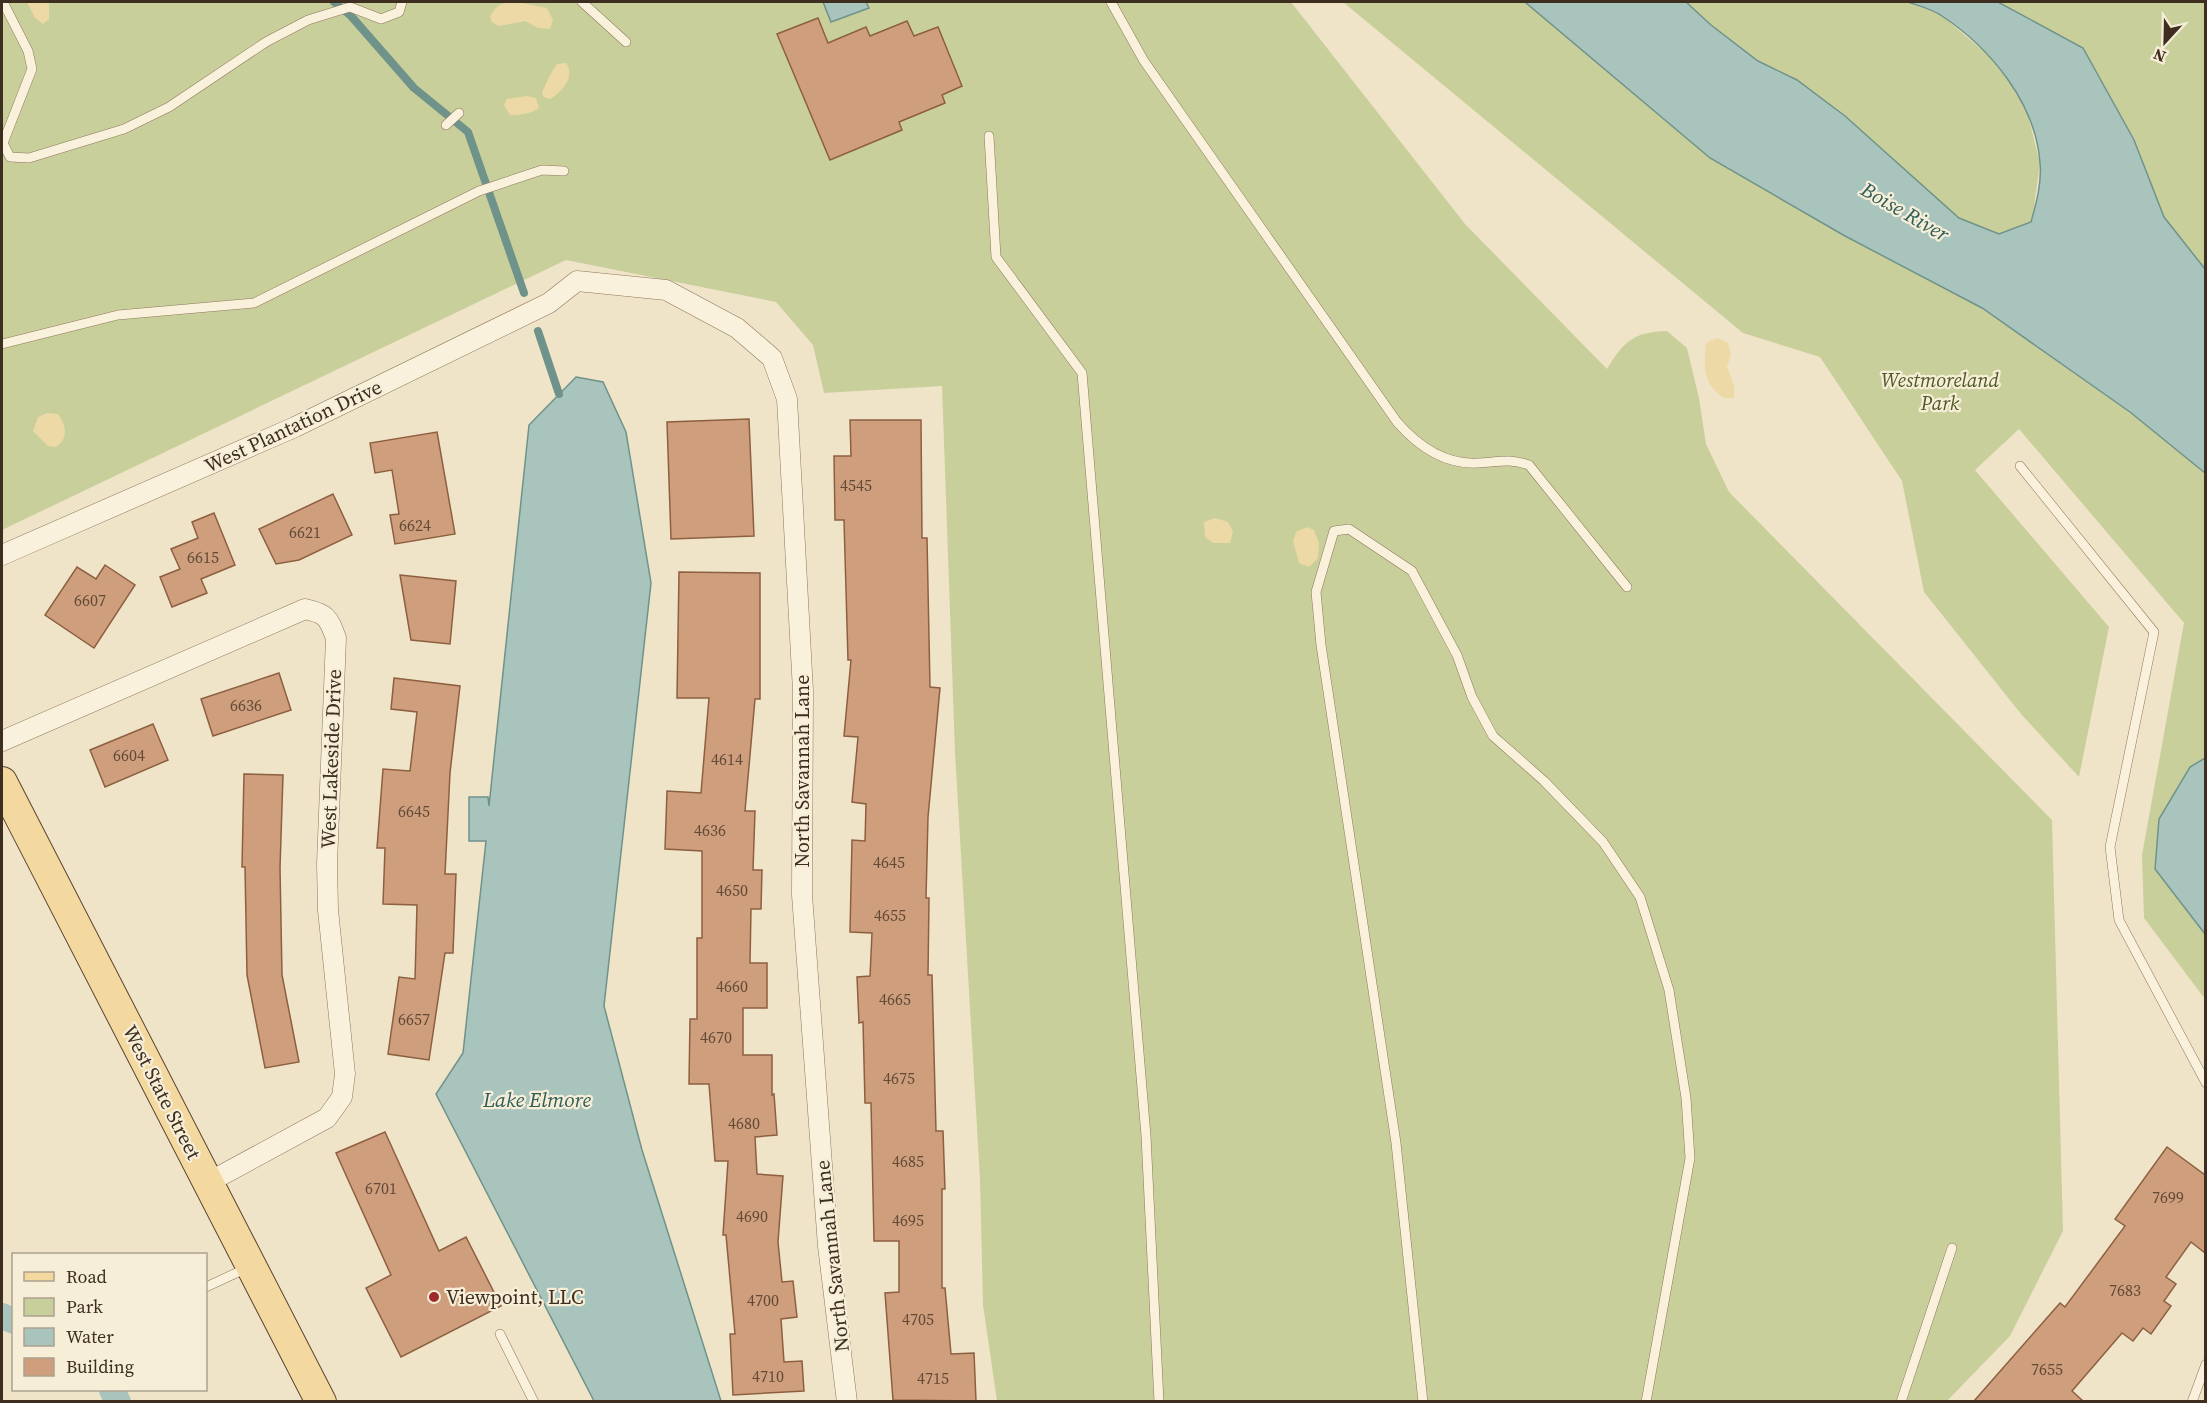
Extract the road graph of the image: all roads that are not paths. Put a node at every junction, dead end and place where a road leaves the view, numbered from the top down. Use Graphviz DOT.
graph roads {
  1 [pos="3,2"];
  2 [pos="402,2"];
  3 [pos="582,2"];
  4 [pos="1111,2"];
  5 [pos="626,42"];
  6 [pos="459,113"];
  7 [pos="446,125"];
  8 [pos="989,136"];
  9 [pos="564,171"];
  10 [pos="577,281"];
  11 [pos="2,344"];
  12 [pos="2020,466"];
  13 [pos="2,555"];
  14 [pos="1628,587"];
  15 [pos="2,741"];
  16 [pos="2,782"];
  17 [pos="2205,1083"];
  18 [pos="209,1182"];
  19 [pos="1952,1248"];
  20 [pos="252,1266"];
  21 [pos="207,1287"];
  22 [pos="500,1334"];
  23 [pos="2205,1364"];
  24 [pos="320,1401"];
  25 [pos="534,1401"];
  26 [pos="847,1401"];
  27 [pos="1159,1401"];
  28 [pos="1423,1401"];
  29 [pos="1647,1401"];
  30 [pos="1902,1401"];
  31 [pos="2192,1401"];
  1 -- 2 [label="lane"];
  3 -- 5 [label="lane"];
  4 -- 14 [label="lane"];
  6 -- 7 [label="lane"];
  8 -- 27 [label="lane"];
  9 -- 11 [label="lane"];
  10 -- 13 [label="street, West Plantation Drive"];
  10 -- 26 [label="street, North Savannah Lane"];
  12 -- 17 [label="lane"];
  15 -- 18 [label="street, West Lakeside Drive"];
  16 -- 18 [label="main road, West State Street"];
  18 -- 20 [label="main road, West State Street"];
  19 -- 30 [label="lane"];
  20 -- 21 [label="lane"];
  20 -- 24 [label="main road, West State Street"];
  22 -- 25 [label="lane"];
  23 -- 31 [label="lane"];
  28 -- 29 [label="lane"];
}
